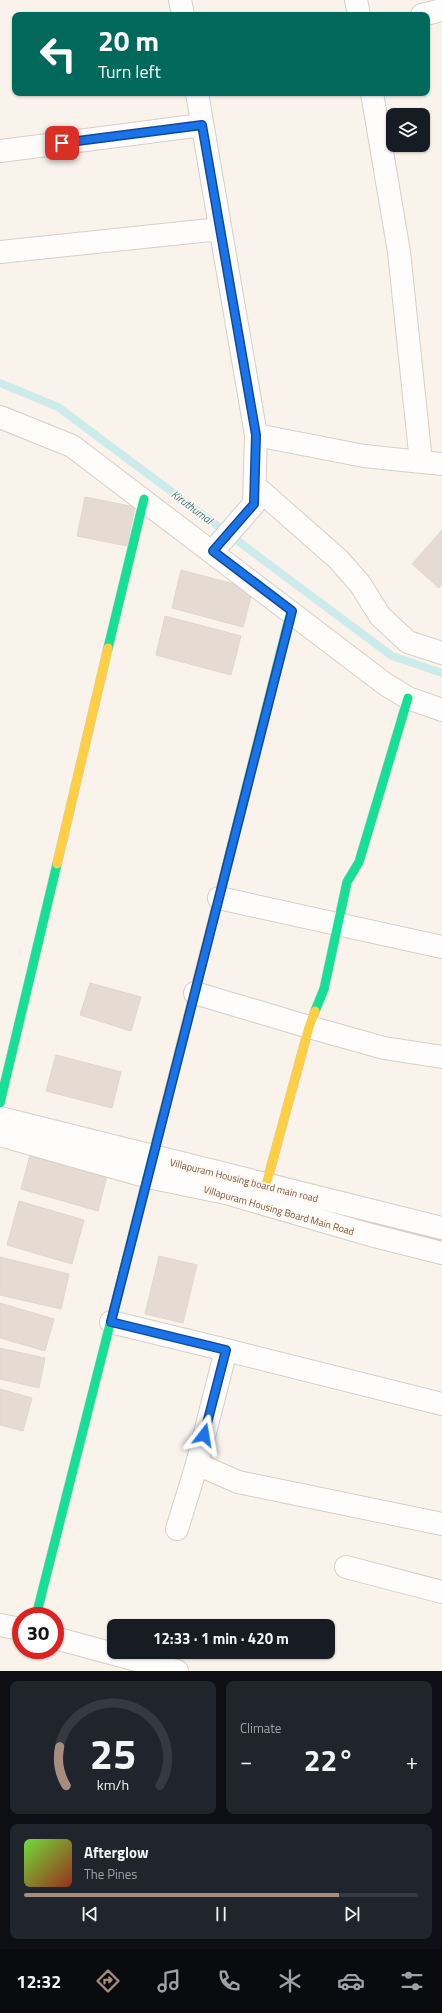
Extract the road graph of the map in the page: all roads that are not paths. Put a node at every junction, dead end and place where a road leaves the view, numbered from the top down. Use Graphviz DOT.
graph roads {
  1 [pos="180,0"];
  2 [pos="356,0"];
  3 [pos="442,10"];
  4 [pos="182,12"];
  5 [pos="358,12"];
  6 [pos="430,13"];
  7 [pos="197,96"];
  8 [pos="373,96"];
  9 [pos="202,125"];
  10 [pos="0,151"];
  11 [pos="220,229"];
  12 [pos="0,252"];
  13 [pos="0,417"];
  14 [pos="256,435"];
  15 [pos="421,462"];
  16 [pos="442,464"];
  17 [pos="254,495"];
  18 [pos="144,500"];
  19 [pos="217,547"];
  20 [pos="292,611"];
  21 [pos="442,653"];
  22 [pos="408,698"];
  23 [pos="442,710"];
  24 [pos="219,898"];
  25 [pos="339,925"];
  26 [pos="442,947"];
  27 [pos="195,992"];
  28 [pos="309,1028"];
  29 [pos="442,1057"];
  30 [pos="0,1103"];
  31 [pos="0,1118"];
  32 [pos="0,1135"];
  33 [pos="151,1167"];
  34 [pos="266,1185"];
  35 [pos="442,1228"];
  36 [pos="442,1253"];
  37 [pos="111,1322"];
  38 [pos="226,1350"];
  39 [pos="442,1404"];
  40 [pos="197,1464"];
  41 [pos="442,1524"];
  42 [pos="177,1530"];
  43 [pos="346,1567"];
  44 [pos="442,1592"];
  45 [pos="38,1607"];
  46 [pos="0,1625"];
  47 [pos="12,1627"];
  48 [pos="64,1640"];
  49 [pos="177,1671"];
  1 -- 4 [label="street"];
  2 -- 5 [label="street"];
  3 -- 6 [label="street"];
  7 -- 9 [label="street"];
  8 -- 15 [label="street"];
  9 -- 10 [label="street"];
  9 -- 11 [label="street"];
  11 -- 12 [label="street"];
  11 -- 14 [label="street"];
  13 -- 18 [label="street"];
  14 -- 15 [label="street"];
  14 -- 17 [label="street"];
  15 -- 16 [label="street"];
  17 -- 19 [label="street"];
  17 -- 21 [label="street"];
  18 -- 19 [label="street"];
  18 -- 30 [label="street"];
  19 -- 20 [label="street"];
  20 -- 22 [label="street"];
  20 -- 24 [label="street"];
  22 -- 23 [label="street"];
  22 -- 25 [label="street"];
  24 -- 25 [label="street"];
  24 -- 27 [label="street"];
  25 -- 26 [label="street"];
  25 -- 28 [label="street"];
  27 -- 28 [label="street"];
  27 -- 33 [label="street"];
  28 -- 29 [label="street"];
  28 -- 34 [label="street"];
  31 -- 33 [label="street, Villapuram Housing board main road"];
  32 -- 33 [label="street, Villapuram Housing Board Main Road"];
  33 -- 34 [label="street, Villapuram Housing board main road"];
  33 -- 36 [label="street, Villapuram Housing Board Main Road"];
  33 -- 37 [label="street"];
  34 -- 35 [label="street, Villapuram Housing board main road"];
  37 -- 38 [label="street"];
  37 -- 45 [label="street"];
  38 -- 39 [label="street"];
  38 -- 40 [label="street"];
  40 -- 41 [label="street"];
  40 -- 42 [label="street"];
  43 -- 44 [label="street"];
  46 -- 47 [label="street"];
  48 -- 49 [label="street"];
}
